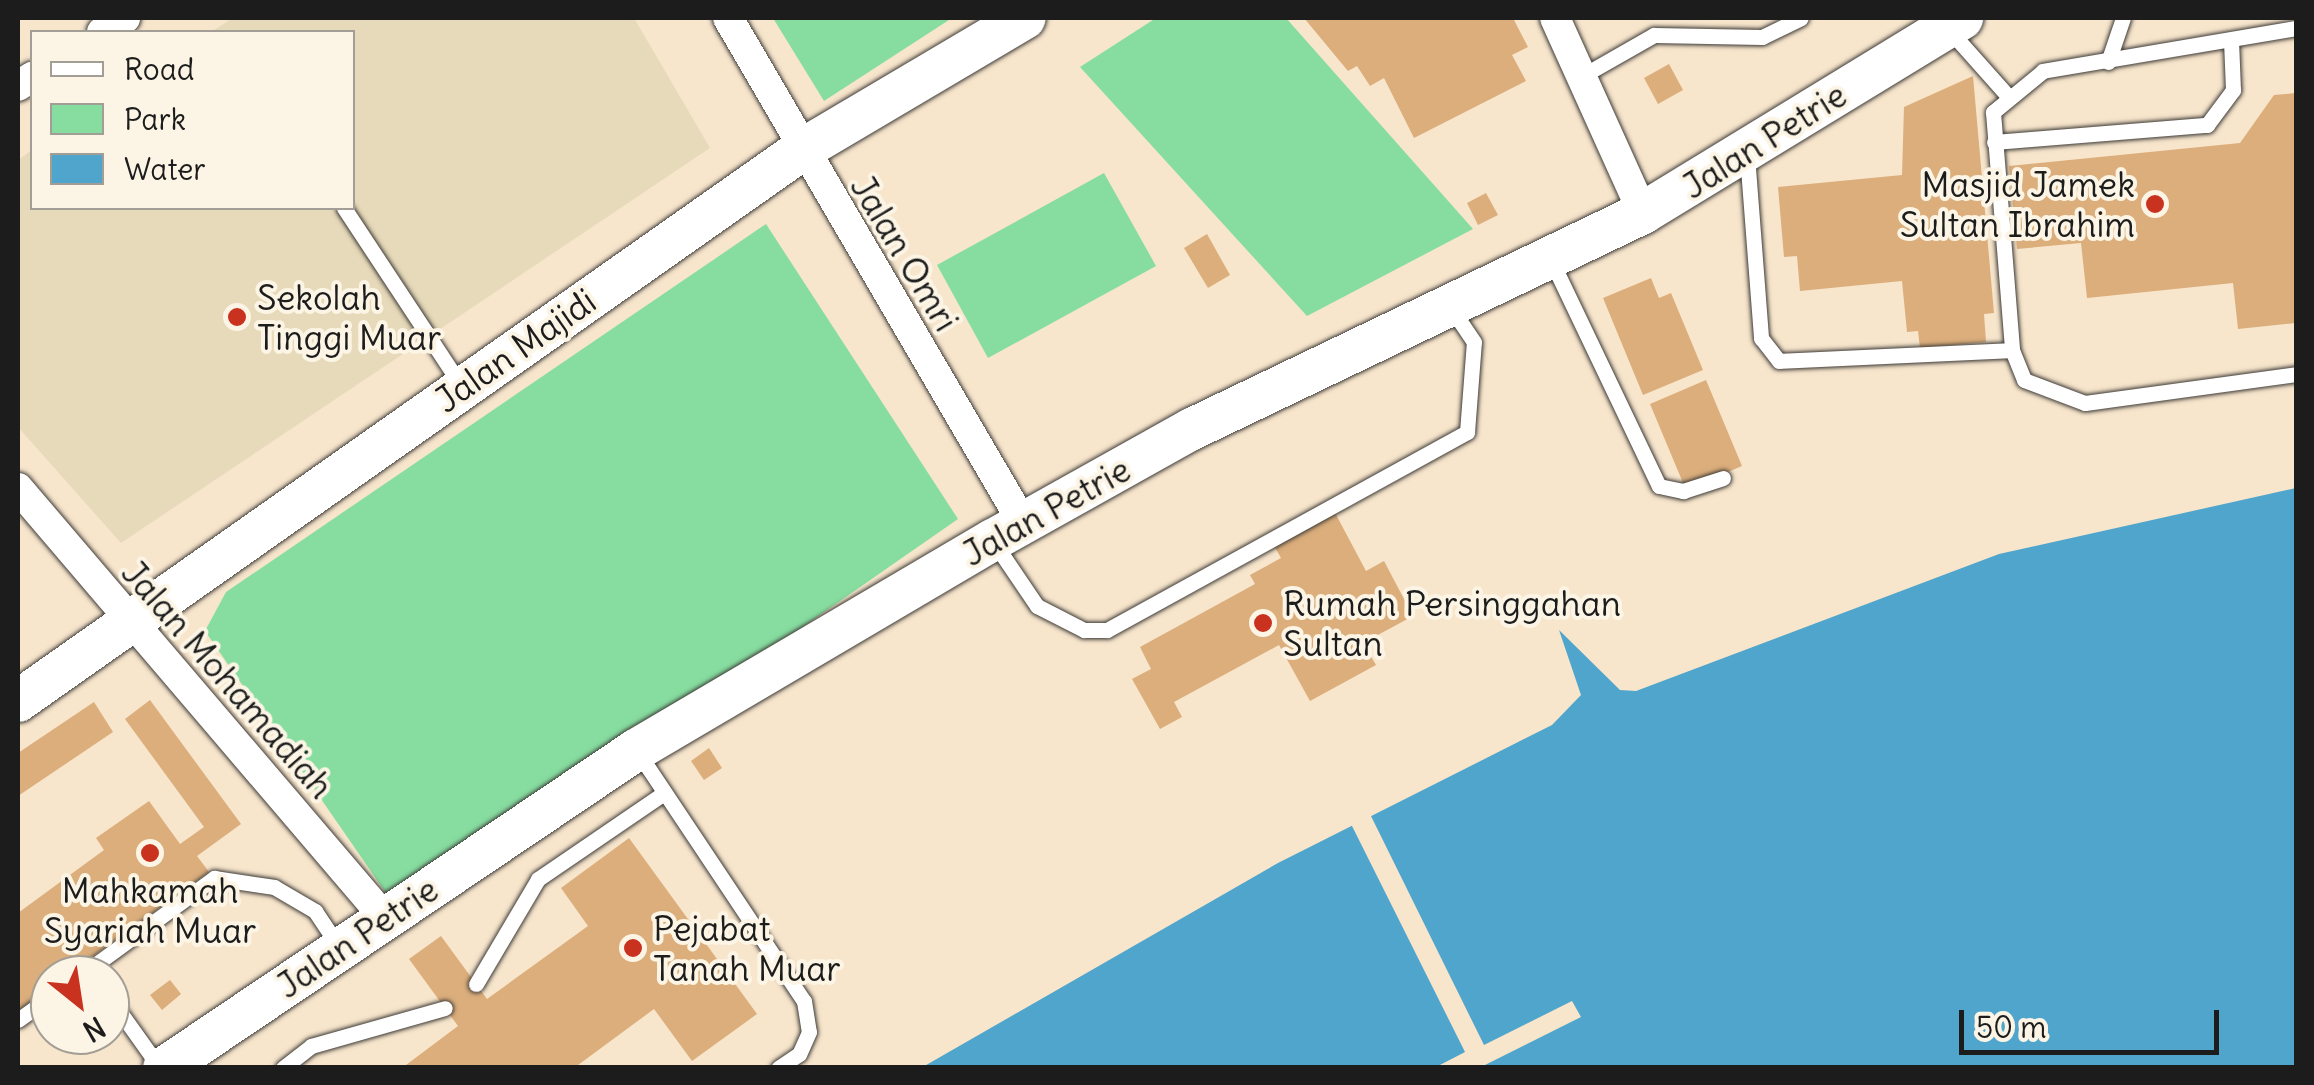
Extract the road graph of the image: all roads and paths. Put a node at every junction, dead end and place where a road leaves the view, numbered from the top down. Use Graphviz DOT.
graph roads {
  1 [pos="728,18"];
  2 [pos="1025,18"];
  3 [pos="1555,18"];
  4 [pos="1645,18"];
  5 [pos="1801,18"];
  6 [pos="2123,18"];
  7 [pos="1954,22"];
  8 [pos="2296,28"];
  9 [pos="1654,35"];
  10 [pos="2231,40"];
  11 [pos="2108,62"];
  12 [pos="1582,76"];
  13 [pos="2007,95"];
  14 [pos="1994,142"];
  15 [pos="800,151"];
  16 [pos="1746,153"];
  17 [pos="345,210"];
  18 [pos="1642,213"];
  19 [pos="1549,255"];
  20 [pos="1448,304"];
  21 [pos="2012,350"];
  22 [pos="2296,374"];
  23 [pos="462,387"];
  24 [pos="1723,478"];
  25 [pos="18,488"];
  26 [pos="1008,532"];
  27 [pos="128,620"];
  28 [pos="18,701"];
  29 [pos="636,750"];
  30 [pos="664,793"];
  31 [pos="384,917"];
  32 [pos="339,948"];
  33 [pos="112,955"];
  34 [pos="476,984"];
  35 [pos="445,1008"];
  36 [pos="130,1025"];
  37 [pos="162,1068"];
  38 [pos="283,1068"];
  39 [pos="778,1068"];
  1 -- 15 [label="street, Jalan Omri"];
  2 -- 15 [label="street, Jalan Majidi"];
  3 -- 12 [label="street"];
  4 -- 9 [label="lane"];
  5 -- 9 [label="lane"];
  6 -- 11 [label="lane"];
  7 -- 13 [label="lane"];
  7 -- 16 [label="street, Jalan Petrie"];
  8 -- 10 [label="lane"];
  9 -- 12 [label="lane"];
  10 -- 11 [label="lane"];
  10 -- 14 [label="lane"];
  11 -- 13 [label="lane"];
  12 -- 18 [label="street"];
  13 -- 14 [label="lane"];
  14 -- 21 [label="lane"];
  15 -- 23 [label="street, Jalan Majidi"];
  15 -- 26 [label="street, Jalan Omri"];
  16 -- 18 [label="street, Jalan Petrie"];
  16 -- 21 [label="lane"];
  17 -- 23 [label="lane"];
  18 -- 19 [label="street, Jalan Petrie"];
  19 -- 20 [label="street, Jalan Petrie"];
  19 -- 24 [label="lane"];
  20 -- 26 [label="street, Jalan Petrie"];
  20 -- 26 [label="lane"];
  21 -- 22 [label="lane"];
  23 -- 27 [label="street, Jalan Majidi"];
  25 -- 27 [label="street, Jalan Mohamadiah"];
  26 -- 29 [label="street, Jalan Petrie"];
  27 -- 28 [label="street, Jalan Majidi"];
  27 -- 31 [label="street, Jalan Mohamadiah"];
  29 -- 30 [label="lane"];
  29 -- 31 [label="street, Jalan Petrie"];
  30 -- 34 [label="lane"];
  30 -- 39 [label="lane"];
  31 -- 32 [label="street, Jalan Petrie"];
  32 -- 33 [label="lane"];
  32 -- 37 [label="street, Jalan Petrie"];
  35 -- 38 [label="lane"];
  36 -- 37 [label="lane"];
}
